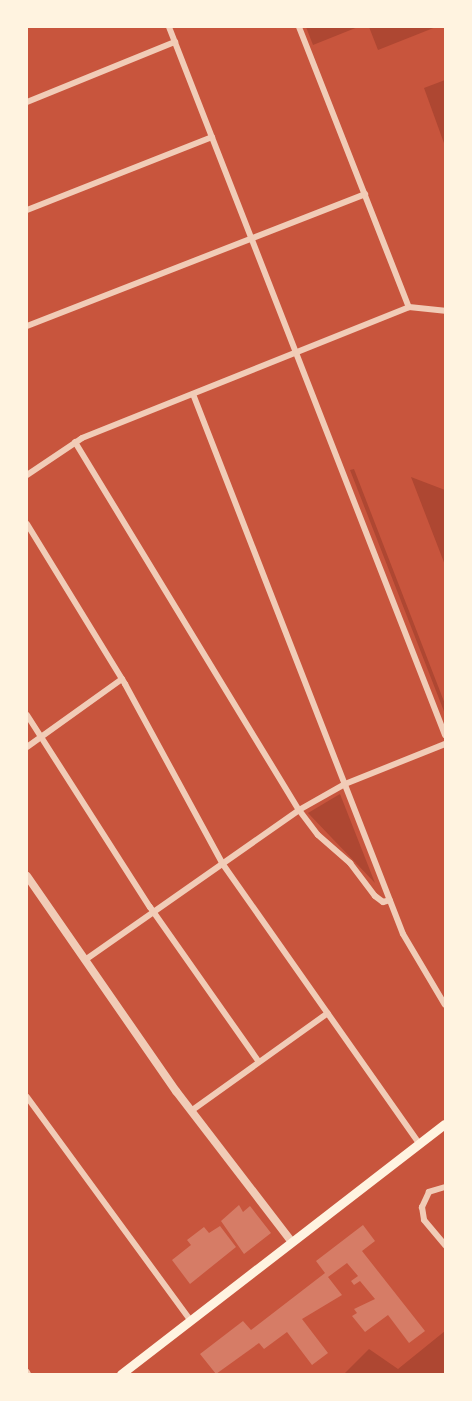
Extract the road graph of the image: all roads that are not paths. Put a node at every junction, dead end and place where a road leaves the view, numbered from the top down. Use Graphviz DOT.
graph roads {
  1 [pos="169,27"];
  2 [pos="298,27"];
  3 [pos="175,42"];
  4 [pos="27,102"];
  5 [pos="212,137"];
  6 [pos="365,194"];
  7 [pos="27,210"];
  8 [pos="251,237"];
  9 [pos="409,307"];
  10 [pos="445,311"];
  11 [pos="27,326"];
  12 [pos="295,353"];
  13 [pos="193,394"];
  14 [pos="75,442"];
  15 [pos="27,475"];
  16 [pos="27,524"];
  17 [pos="122,680"];
  18 [pos="27,716"];
  19 [pos="445,735"];
  20 [pos="41,737"];
  21 [pos="445,744"];
  22 [pos="27,747"];
  23 [pos="345,784"];
  24 [pos="299,810"];
  25 [pos="222,863"];
  26 [pos="27,876"];
  27 [pos="390,900"];
  28 [pos="153,911"];
  29 [pos="85,960"];
  30 [pos="445,1005"];
  31 [pos="328,1013"];
  32 [pos="259,1062"];
  33 [pos="27,1097"];
  34 [pos="191,1111"];
  35 [pos="445,1124"];
  36 [pos="419,1143"];
  37 [pos="445,1187"];
  38 [pos="292,1242"];
  39 [pos="445,1245"];
  40 [pos="190,1320"];
  41 [pos="121,1374"];
  1 -- 3 [label="street"];
  2 -- 6 [label="street"];
  3 -- 4 [label="street"];
  3 -- 5 [label="street"];
  5 -- 7 [label="street"];
  5 -- 8 [label="street"];
  6 -- 8 [label="street"];
  6 -- 9 [label="street"];
  8 -- 11 [label="street"];
  8 -- 12 [label="street"];
  9 -- 10 [label="street"];
  9 -- 12 [label="street"];
  12 -- 13 [label="street"];
  12 -- 19 [label="street"];
  13 -- 14 [label="street"];
  13 -- 23 [label="street"];
  14 -- 15 [label="street"];
  14 -- 24 [label="street"];
  16 -- 17 [label="street"];
  17 -- 20 [label="street"];
  17 -- 25 [label="street"];
  18 -- 20 [label="street"];
  20 -- 22 [label="street"];
  20 -- 28 [label="street"];
  21 -- 23 [label="street"];
  23 -- 24 [label="street"];
  23 -- 27 [label="street"];
  24 -- 25 [label="street"];
  24 -- 27 [label="street"];
  25 -- 28 [label="street"];
  25 -- 31 [label="street"];
  26 -- 29 [label="street"];
  27 -- 30 [label="street"];
  28 -- 29 [label="street"];
  28 -- 32 [label="street"];
  29 -- 34 [label="street"];
  31 -- 32 [label="street"];
  31 -- 36 [label="street"];
  32 -- 34 [label="street"];
  33 -- 40 [label="street"];
  34 -- 38 [label="street"];
  35 -- 36 [label="highway"];
  36 -- 38 [label="highway"];
  37 -- 39 [label="street"];
  38 -- 40 [label="highway"];
  40 -- 41 [label="highway"];
}
